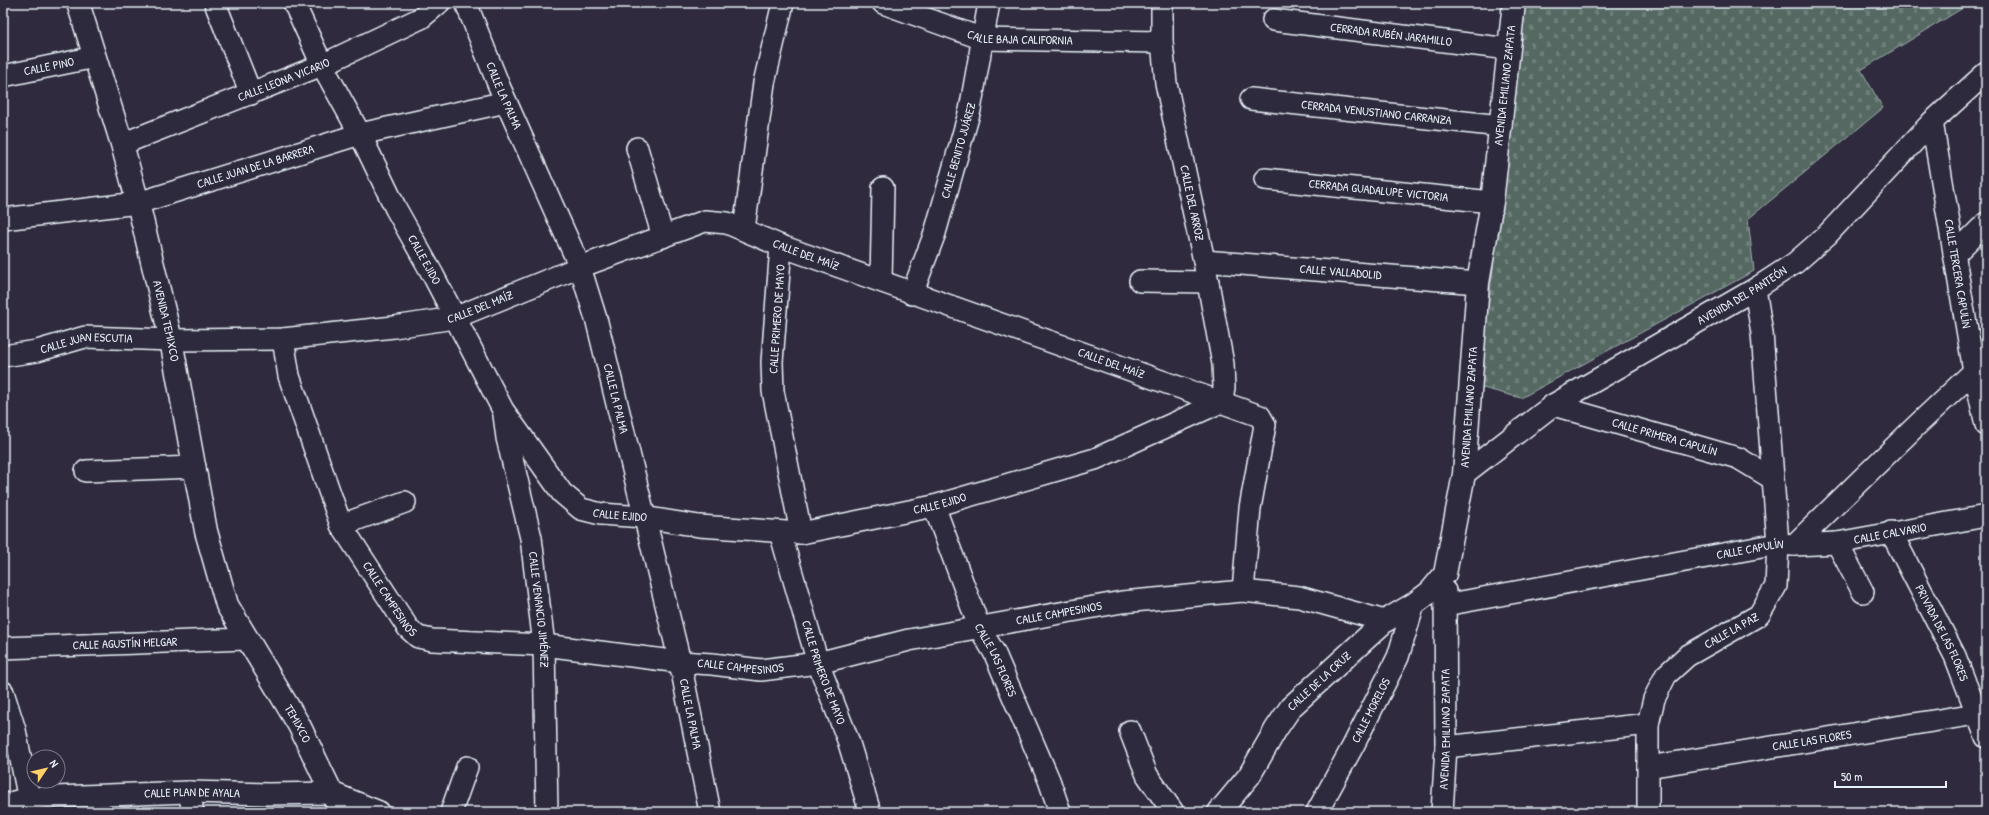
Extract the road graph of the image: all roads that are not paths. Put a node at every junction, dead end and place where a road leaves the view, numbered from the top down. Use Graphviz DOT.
graph roads {
  1 [pos="78,3"];
  2 [pos="215,3"];
  3 [pos="294,3"];
  4 [pos="439,3"];
  5 [pos="466,3"];
  6 [pos="783,3"];
  7 [pos="883,3"];
  8 [pos="988,3"];
  9 [pos="1162,3"];
  10 [pos="1514,3"];
  11 [pos="1273,20"];
  12 [pos="983,39"];
  13 [pos="1162,42"];
  14 [pos="1509,49"];
  15 [pos="95,57"];
  16 [pos="322,65"];
  17 [pos="1986,72"];
  18 [pos="3,76"];
  19 [pos="251,94"];
  20 [pos="1251,98"];
  21 [pos="506,102"];
  22 [pos="1932,122"];
  23 [pos="1501,126"];
  24 [pos="360,134"];
  25 [pos="122,144"];
  26 [pos="637,148"];
  27 [pos="1265,179"];
  28 [pos="883,188"];
  29 [pos="1492,202"];
  30 [pos="138,203"];
  31 [pos="3,219"];
  32 [pos="1986,223"];
  33 [pos="744,229"];
  34 [pos="663,237"];
  35 [pos="781,246"];
  36 [pos="1954,255"];
  37 [pos="1204,261"];
  38 [pos="580,267"];
  39 [pos="881,280"];
  40 [pos="1140,281"];
  41 [pos="1208,282"];
  42 [pos="1478,283"];
  43 [pos="1755,289"];
  44 [pos="912,294"];
  45 [pos="454,318"];
  46 [pos="283,339"];
  47 [pos="171,340"];
  48 [pos="3,356"];
  49 [pos="1980,366"];
  50 [pos="1221,402"];
  51 [pos="1553,405"];
  52 [pos="503,410"];
  53 [pos="1986,425"];
  54 [pos="195,467"];
  55 [pos="86,471"];
  56 [pos="1464,474"];
  57 [pos="1772,479"];
  58 [pos="405,502"];
  59 [pos="934,506"];
  60 [pos="1986,516"];
  61 [pos="643,517"];
  62 [pos="341,525"];
  63 [pos="780,532"];
  64 [pos="1891,532"];
  65 [pos="801,533"];
  66 [pos="1837,543"];
  67 [pos="1786,544"];
  68 [pos="1445,574"];
  69 [pos="1243,591"];
  70 [pos="1863,592"];
  71 [pos="1414,604"];
  72 [pos="1445,605"];
  73 [pos="1386,621"];
  74 [pos="980,629"];
  75 [pos="246,639"];
  76 [pos="544,645"];
  77 [pos="3,648"];
  78 [pos="680,662"];
  79 [pos="818,663"];
  80 [pos="3,692"];
  81 [pos="1976,714"];
  82 [pos="1648,724"];
  83 [pos="1130,731"];
  84 [pos="1986,737"];
  85 [pos="1446,747"];
  86 [pos="467,766"];
  87 [pos="1648,767"];
  88 [pos="191,802"];
  89 [pos="337,802"];
  90 [pos="3,805"];
  91 [pos="30,805"];
  92 [pos="379,812"];
  93 [pos="451,812"];
  94 [pos="547,812"];
  95 [pos="710,812"];
  96 [pos="870,812"];
  97 [pos="1060,812"];
  98 [pos="1173,812"];
  99 [pos="1219,812"];
  100 [pos="1317,812"];
  101 [pos="1442,812"];
  102 [pos="1648,812"];
  1 -- 15 [label="main road, AVENIDA TEMIXCO"];
  2 -- 19 [label="street"];
  3 -- 16 [label="street, CALLE EJIDO"];
  4 -- 16 [label="street, CALLE LEONA VICARIO"];
  5 -- 21 [label="street, CALLE LA PALMA"];
  6 -- 33 [label="street"];
  7 -- 12 [label="street, CALLE BAJA CALIFORNIA"];
  8 -- 12 [label="street, CALLE BENITO JUÁREZ"];
  9 -- 13 [label="street, CALLE DEL ARROZ"];
  10 -- 14 [label="main road, AVENIDA EMILIANO ZAPATA"];
  11 -- 14 [label="street, CERRADA RUBÉN JARAMILLO"];
  12 -- 13 [label="street, CALLE BAJA CALIFORNIA"];
  12 -- 44 [label="street, CALLE BENITO JUÁREZ"];
  13 -- 37 [label="street, CALLE DEL ARROZ"];
  14 -- 23 [label="main road, AVENIDA EMILIANO ZAPATA"];
  15 -- 18 [label="street, CALLE PINO"];
  15 -- 25 [label="main road, AVENIDA TEMIXCO"];
  16 -- 19 [label="street, CALLE LEONA VICARIO"];
  16 -- 24 [label="street, CALLE EJIDO"];
  17 -- 22 [label="street, AVENIDA DEL PANTEÓN"];
  19 -- 25 [label="street, CALLE LEONA VICARIO"];
  20 -- 23 [label="street, CERRADA VENUSTIANO CARRANZA"];
  21 -- 24 [label="street, CALLE JUAN DE LA BARRERA"];
  21 -- 38 [label="street, CALLE LA PALMA"];
  22 -- 36 [label="street, CALLE TERCERA CAPULÍN"];
  22 -- 43 [label="street, AVENIDA DEL PANTEÓN"];
  23 -- 29 [label="main road, AVENIDA EMILIANO ZAPATA"];
  24 -- 30 [label="street, CALLE JUAN DE LA BARRERA"];
  24 -- 45 [label="street, CALLE EJIDO"];
  25 -- 30 [label="main road, AVENIDA TEMIXCO"];
  26 -- 34 [label="street"];
  27 -- 29 [label="street, CERRADA GUADALUPE VICTORIA"];
  28 -- 39 [label="street"];
  29 -- 42 [label="main road, AVENIDA EMILIANO ZAPATA"];
  30 -- 31 [label="street, CALLE JUAN DE LA BARRERA"];
  30 -- 47 [label="main road, AVENIDA TEMIXCO"];
  32 -- 36 [label="street"];
  33 -- 34 [label="street, CALLE DEL MAÍZ"];
  33 -- 35 [label="street, CALLE DEL MAÍZ"];
  34 -- 38 [label="street, CALLE DEL MAÍZ"];
  35 -- 39 [label="street, CALLE DEL MAÍZ"];
  35 -- 65 [label="street, CALLE PRIMERO DE MAYO"];
  36 -- 49 [label="street, CALLE TERCERA CAPULÍN"];
  37 -- 41 [label="street, CALLE DEL ARROZ"];
  37 -- 42 [label="street, CALLE VALLADOLID"];
  38 -- 45 [label="street, CALLE DEL MAÍZ"];
  38 -- 61 [label="street, CALLE LA PALMA"];
  39 -- 44 [label="street, CALLE DEL MAÍZ"];
  40 -- 41 [label="street"];
  41 -- 50 [label="street, CALLE DEL ARROZ"];
  42 -- 56 [label="main road, AVENIDA EMILIANO ZAPATA"];
  43 -- 51 [label="street, AVENIDA DEL PANTEÓN"];
  43 -- 57 [label="street, CALLE LA PAZ"];
  44 -- 50 [label="street, CALLE DEL MAÍZ"];
  45 -- 46 [label="street, CALLE DEL MAÍZ"];
  45 -- 52 [label="street, CALLE EJIDO"];
  46 -- 47 [label="street, CALLE DEL MAÍZ"];
  46 -- 62 [label="street, CALLE CAMPESINOS"];
  47 -- 48 [label="street, CALLE JUAN ESCUTIA"];
  47 -- 54 [label="main road, AVENIDA TEMIXCO"];
  49 -- 53 [label="street, CALLE TERCERA CAPULÍN"];
  49 -- 67 [label="street, CALLE CAPULÍN"];
  50 -- 59 [label="street, CALLE EJIDO"];
  50 -- 69 [label="street, CALLE DEL MAÍZ"];
  51 -- 56 [label="street, AVENIDA DEL PANTEÓN"];
  51 -- 57 [label="street, CALLE PRIMERA CAPULÍN"];
  52 -- 61 [label="street, CALLE EJIDO"];
  52 -- 76 [label="street, CALLE VENANCIO JIMÉNEZ"];
  54 -- 55 [label="street"];
  54 -- 75 [label="main road, AVENIDA TEMIXCO"];
  56 -- 68 [label="main road, AVENIDA EMILIANO ZAPATA"];
  57 -- 67 [label="street, CALLE LA PAZ"];
  58 -- 62 [label="street"];
  59 -- 65 [label="street, CALLE EJIDO"];
  59 -- 74 [label="street, CALLE LAS FLORES"];
  60 -- 64 [label="street, CALLE CALVARIO"];
  61 -- 63 [label="street, CALLE EJIDO"];
  61 -- 78 [label="street, CALLE LA PALMA"];
  62 -- 76 [label="street, CALLE CAMPESINOS"];
  63 -- 65 [label="street, CALLE EJIDO"];
  63 -- 79 [label="street, CALLE PRIMERO DE MAYO"];
  64 -- 66 [label="street, CALLE CALVARIO"];
  64 -- 81 [label="street, PRIVADA DE LAS FLORES"];
  66 -- 67 [label="street, CALLE CALVARIO"];
  66 -- 70 [label="street"];
  67 -- 72 [label="street, CALLE CAPULÍN"];
  67 -- 82 [label="street, CALLE LA PAZ"];
  68 -- 71 [label="main road, CALLE DE LA CRUZ"];
  68 -- 72 [label="street, AVENIDA EMILIANO ZAPATA"];
  69 -- 73 [label="street, CALLE CAMPESINOS"];
  69 -- 74 [label="street, CALLE CAMPESINOS"];
  71 -- 73 [label="main road, CALLE DE LA CRUZ"];
  71 -- 100 [label="street, CALLE MORELOS"];
  72 -- 85 [label="street, AVENIDA EMILIANO ZAPATA"];
  73 -- 99 [label="main road, CALLE DE LA CRUZ"];
  74 -- 79 [label="street, CALLE CAMPESINOS"];
  74 -- 97 [label="street, CALLE LAS FLORES"];
  75 -- 77 [label="street, CALLE AGUSTÍN MELGAR"];
  75 -- 89 [label="main road, TEMIXCO"];
  76 -- 78 [label="street, CALLE CAMPESINOS"];
  76 -- 94 [label="street, CALLE VENANCIO JIMÉNEZ"];
  78 -- 79 [label="street, CALLE CAMPESINOS"];
  78 -- 95 [label="street, CALLE LA PALMA"];
  79 -- 96 [label="street, CALLE PRIMERO DE MAYO"];
  80 -- 91 [label="street"];
  81 -- 84 [label="street, PRIVADA DE LAS FLORES"];
  81 -- 87 [label="street, CALLE LAS FLORES"];
  82 -- 85 [label="street"];
  82 -- 87 [label="street, CALLE LA PAZ"];
  83 -- 98 [label="street"];
  85 -- 101 [label="street, AVENIDA EMILIANO ZAPATA"];
  86 -- 93 [label="street"];
  87 -- 102 [label="street, CALLE LA PAZ"];
  88 -- 89 [label="street, CALLE PLAN DE AYALA"];
  88 -- 91 [label="street, CALLE PLAN DE AYALA"];
  89 -- 92 [label="street, CALLE PLAN DE AYALA"];
  90 -- 91 [label="street, CALLE PLAN DE AYALA"];
}
